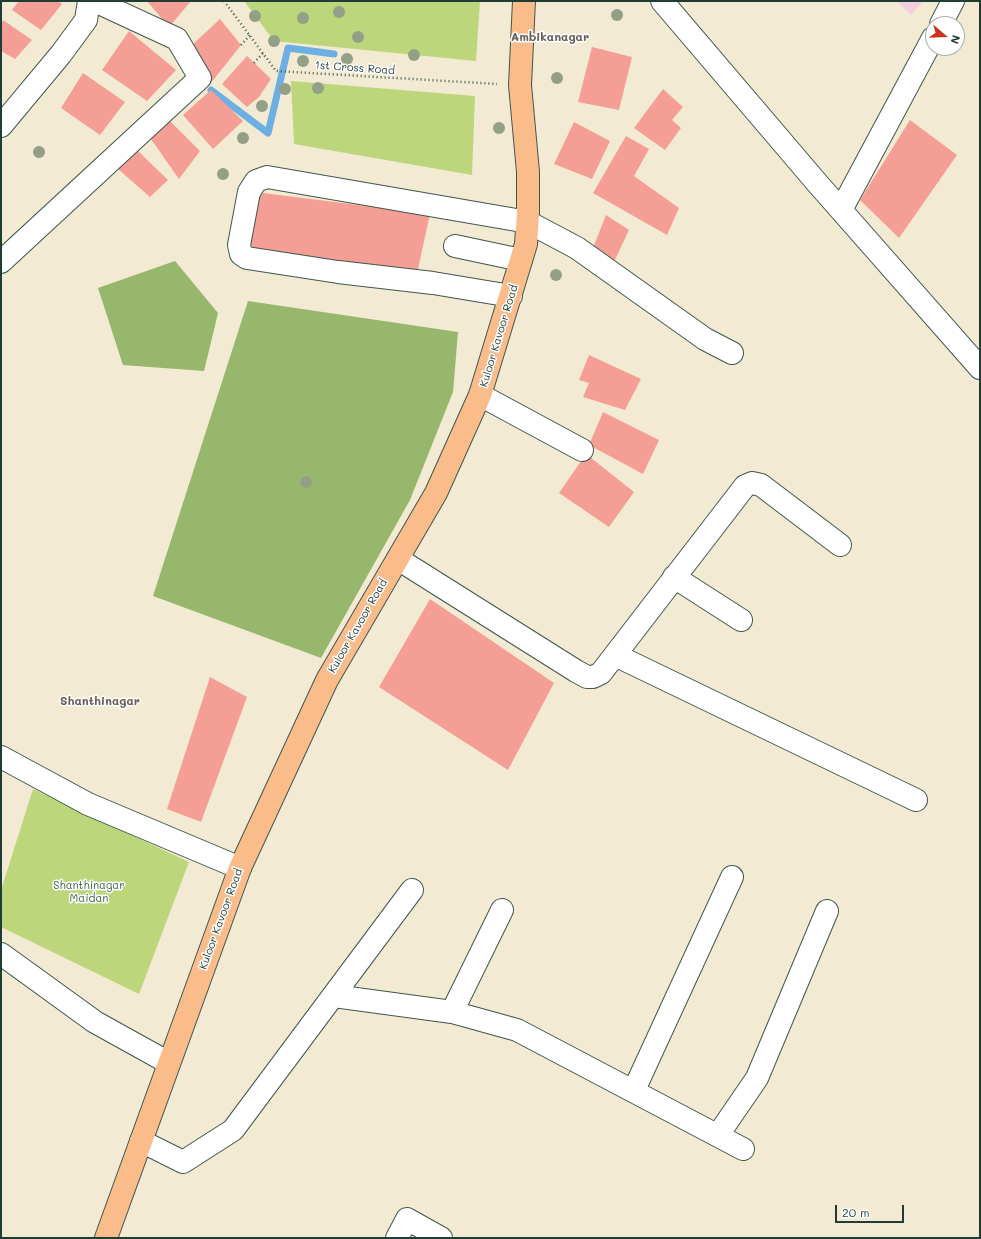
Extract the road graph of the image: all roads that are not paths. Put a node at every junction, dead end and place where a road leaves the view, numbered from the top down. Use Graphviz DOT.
graph roads {
  1 [pos="89,1"];
  2 [pos="95,1"];
  3 [pos="524,1"];
  4 [pos="662,1"];
  5 [pos="953,1"];
  6 [pos="945,16"];
  7 [pos="925,53"];
  8 [pos="1,126"];
  9 [pos="841,210"];
  10 [pos="528,222"];
  11 [pos="455,246"];
  12 [pos="522,260"];
  13 [pos="1,262"];
  14 [pos="511,296"];
  15 [pos="732,353"];
  16 [pos="980,368"];
  17 [pos="480,395"];
  18 [pos="582,450"];
  19 [pos="840,545"];
  20 [pos="398,559"];
  21 [pos="674,578"];
  22 [pos="741,620"];
  23 [pos="615,655"];
  24 [pos="1,757"];
  25 [pos="916,800"];
  26 [pos="240,868"];
  27 [pos="732,877"];
  28 [pos="412,890"];
  29 [pos="502,910"];
  30 [pos="827,911"];
  31 [pos="5,965"];
  32 [pos="334,996"];
  33 [pos="452,1012"];
  34 [pos="169,1063"];
  35 [pos="634,1090"];
  36 [pos="718,1135"];
  37 [pos="140,1141"];
  38 [pos="743,1149"];
  39 [pos="106,1238"];
  40 [pos="397,1238"];
  41 [pos="441,1238"];
  1 -- 8 [label="street"];
  2 -- 13 [label="street"];
  3 -- 10 [label="main road, Kuloor Kavoor Road"];
  4 -- 9 [label="street"];
  5 -- 6 [label="street"];
  7 -- 9 [label="street"];
  9 -- 16 [label="street"];
  10 -- 12 [label="main road, Kuloor Kavoor Road"];
  10 -- 14 [label="street"];
  10 -- 15 [label="street"];
  11 -- 12 [label="street"];
  12 -- 14 [label="main road, Kuloor Kavoor Road"];
  14 -- 17 [label="main road, Kuloor Kavoor Road"];
  17 -- 18 [label="street"];
  17 -- 20 [label="main road, Kuloor Kavoor Road"];
  19 -- 21 [label="street"];
  20 -- 23 [label="street"];
  20 -- 26 [label="main road, Kuloor Kavoor Road"];
  21 -- 22 [label="street"];
  21 -- 23 [label="street"];
  23 -- 25 [label="street"];
  24 -- 26 [label="street"];
  26 -- 34 [label="main road, Kuloor Kavoor Road"];
  27 -- 35 [label="street"];
  28 -- 32 [label="street"];
  29 -- 33 [label="street"];
  30 -- 36 [label="street"];
  31 -- 34 [label="street"];
  32 -- 33 [label="street"];
  32 -- 37 [label="street"];
  33 -- 35 [label="street"];
  34 -- 37 [label="main road, Kuloor Kavoor Road"];
  35 -- 36 [label="street"];
  36 -- 38 [label="street"];
  37 -- 39 [label="main road, Kuloor Kavoor Road"];
  40 -- 41 [label="street"];
}
